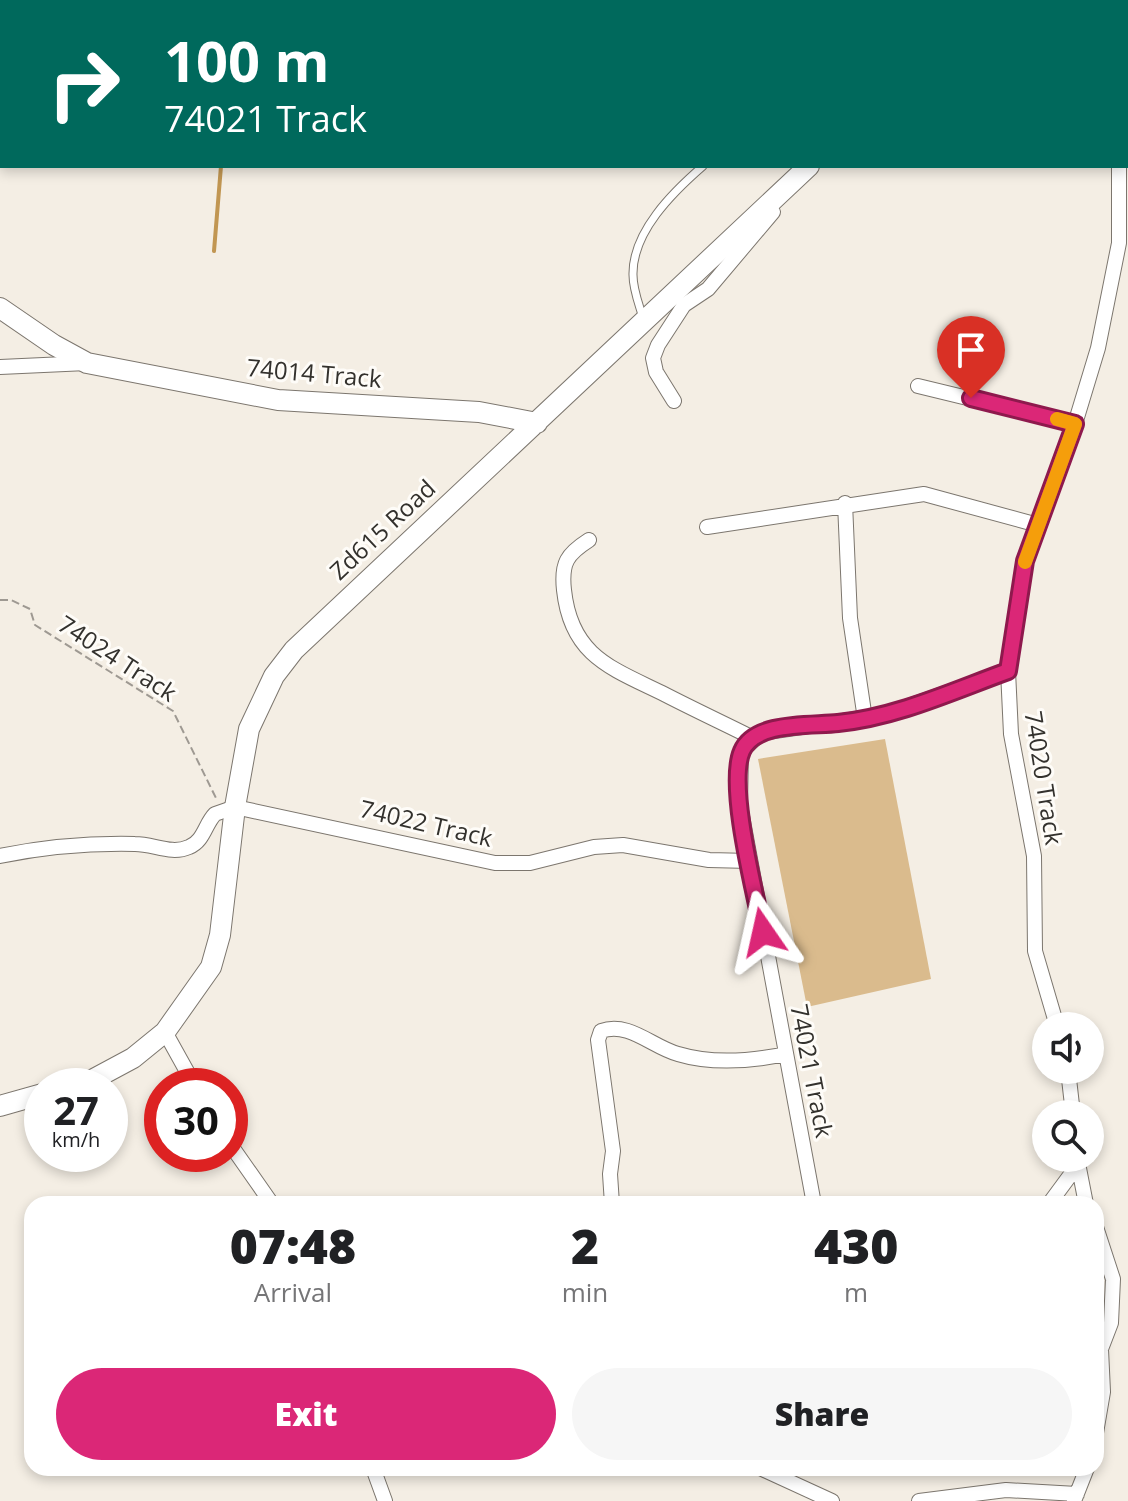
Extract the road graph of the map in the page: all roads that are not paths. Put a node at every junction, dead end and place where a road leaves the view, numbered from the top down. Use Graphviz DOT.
graph roads {
  1 [pos="701,168"];
  2 [pos="1119,168"];
  3 [pos="802,172"];
  4 [pos="1124,235"];
  5 [pos="0,308"];
  6 [pos="644,320"];
  7 [pos="87,363"];
  8 [pos="0,367"];
  9 [pos="918,386"];
  10 [pos="674,401"];
  11 [pos="537,423"];
  12 [pos="1075,424"];
  13 [pos="845,503"];
  14 [pos="1038,525"];
  15 [pos="707,527"];
  16 [pos="589,540"];
  17 [pos="1008,671"];
  18 [pos="865,719"];
  19 [pos="753,738"];
  20 [pos="228,809"];
  21 [pos="0,856"];
  22 [pos="750,861"];
  23 [pos="1053,1012"];
  24 [pos="165,1032"];
  25 [pos="786,1054"];
  26 [pos="114,1068"];
  27 [pos="185,1068"];
  28 [pos="24,1099"];
  29 [pos="0,1106"];
  30 [pos="248,1170"];
  31 [pos="1070,1172"];
  32 [pos="1079,1172"];
  33 [pos="266,1196"];
  34 [pos="611,1196"];
  35 [pos="813,1196"];
  36 [pos="1054,1196"];
  37 [pos="1084,1196"];
  38 [pos="1104,1251"];
  39 [pos="1104,1341"];
  40 [pos="376,1476"];
  41 [pos="777,1476"];
  42 [pos="1084,1476"];
  43 [pos="1076,1498"];
  44 [pos="385,1501"];
  45 [pos="832,1501"];
  46 [pos="919,1501"];
  1 -- 6 [label="lane"];
  2 -- 4 [label="street, 74020 Track"];
  3 -- 6 [label="street, Zd615 Road"];
  3 -- 10 [label="street"];
  4 -- 12 [label="street, 74020 Track"];
  5 -- 7 [label="street, 74014 Track"];
  6 -- 11 [label="street, Zd615 Road"];
  7 -- 8 [label="street, 74014 Track"];
  7 -- 11 [label="street, 74014 Track"];
  9 -- 12 [label="street"];
  11 -- 20 [label="street, Zd615 Road"];
  12 -- 14 [label="street, 74020 Track"];
  13 -- 14 [label="street"];
  13 -- 15 [label="street"];
  13 -- 18 [label="street"];
  14 -- 17 [label="street, 74020 Track"];
  16 -- 19 [label="street"];
  17 -- 18 [label="street"];
  17 -- 23 [label="street, 74020 Track"];
  18 -- 19 [label="street"];
  19 -- 22 [label="street, 74021 Track"];
  20 -- 21 [label="street"];
  20 -- 22 [label="street, 74022 Track"];
  20 -- 24 [label="street, Zd615 Road"];
  22 -- 25 [label="street, 74021 Track"];
  24 -- 26 [label="street, Zd615 Road"];
  24 -- 27 [label="street"];
  25 -- 34 [label="street"];
  25 -- 35 [label="street, 74021 Track"];
  28 -- 29 [label="street"];
  30 -- 33 [label="street"];
  31 -- 36 [label="street"];
  32 -- 37 [label="street"];
  38 -- 39 [label="street"];
  40 -- 44 [label="street"];
  41 -- 45 [label="street"];
  42 -- 43 [label="street"];
  43 -- 46 [label="street"];
}
